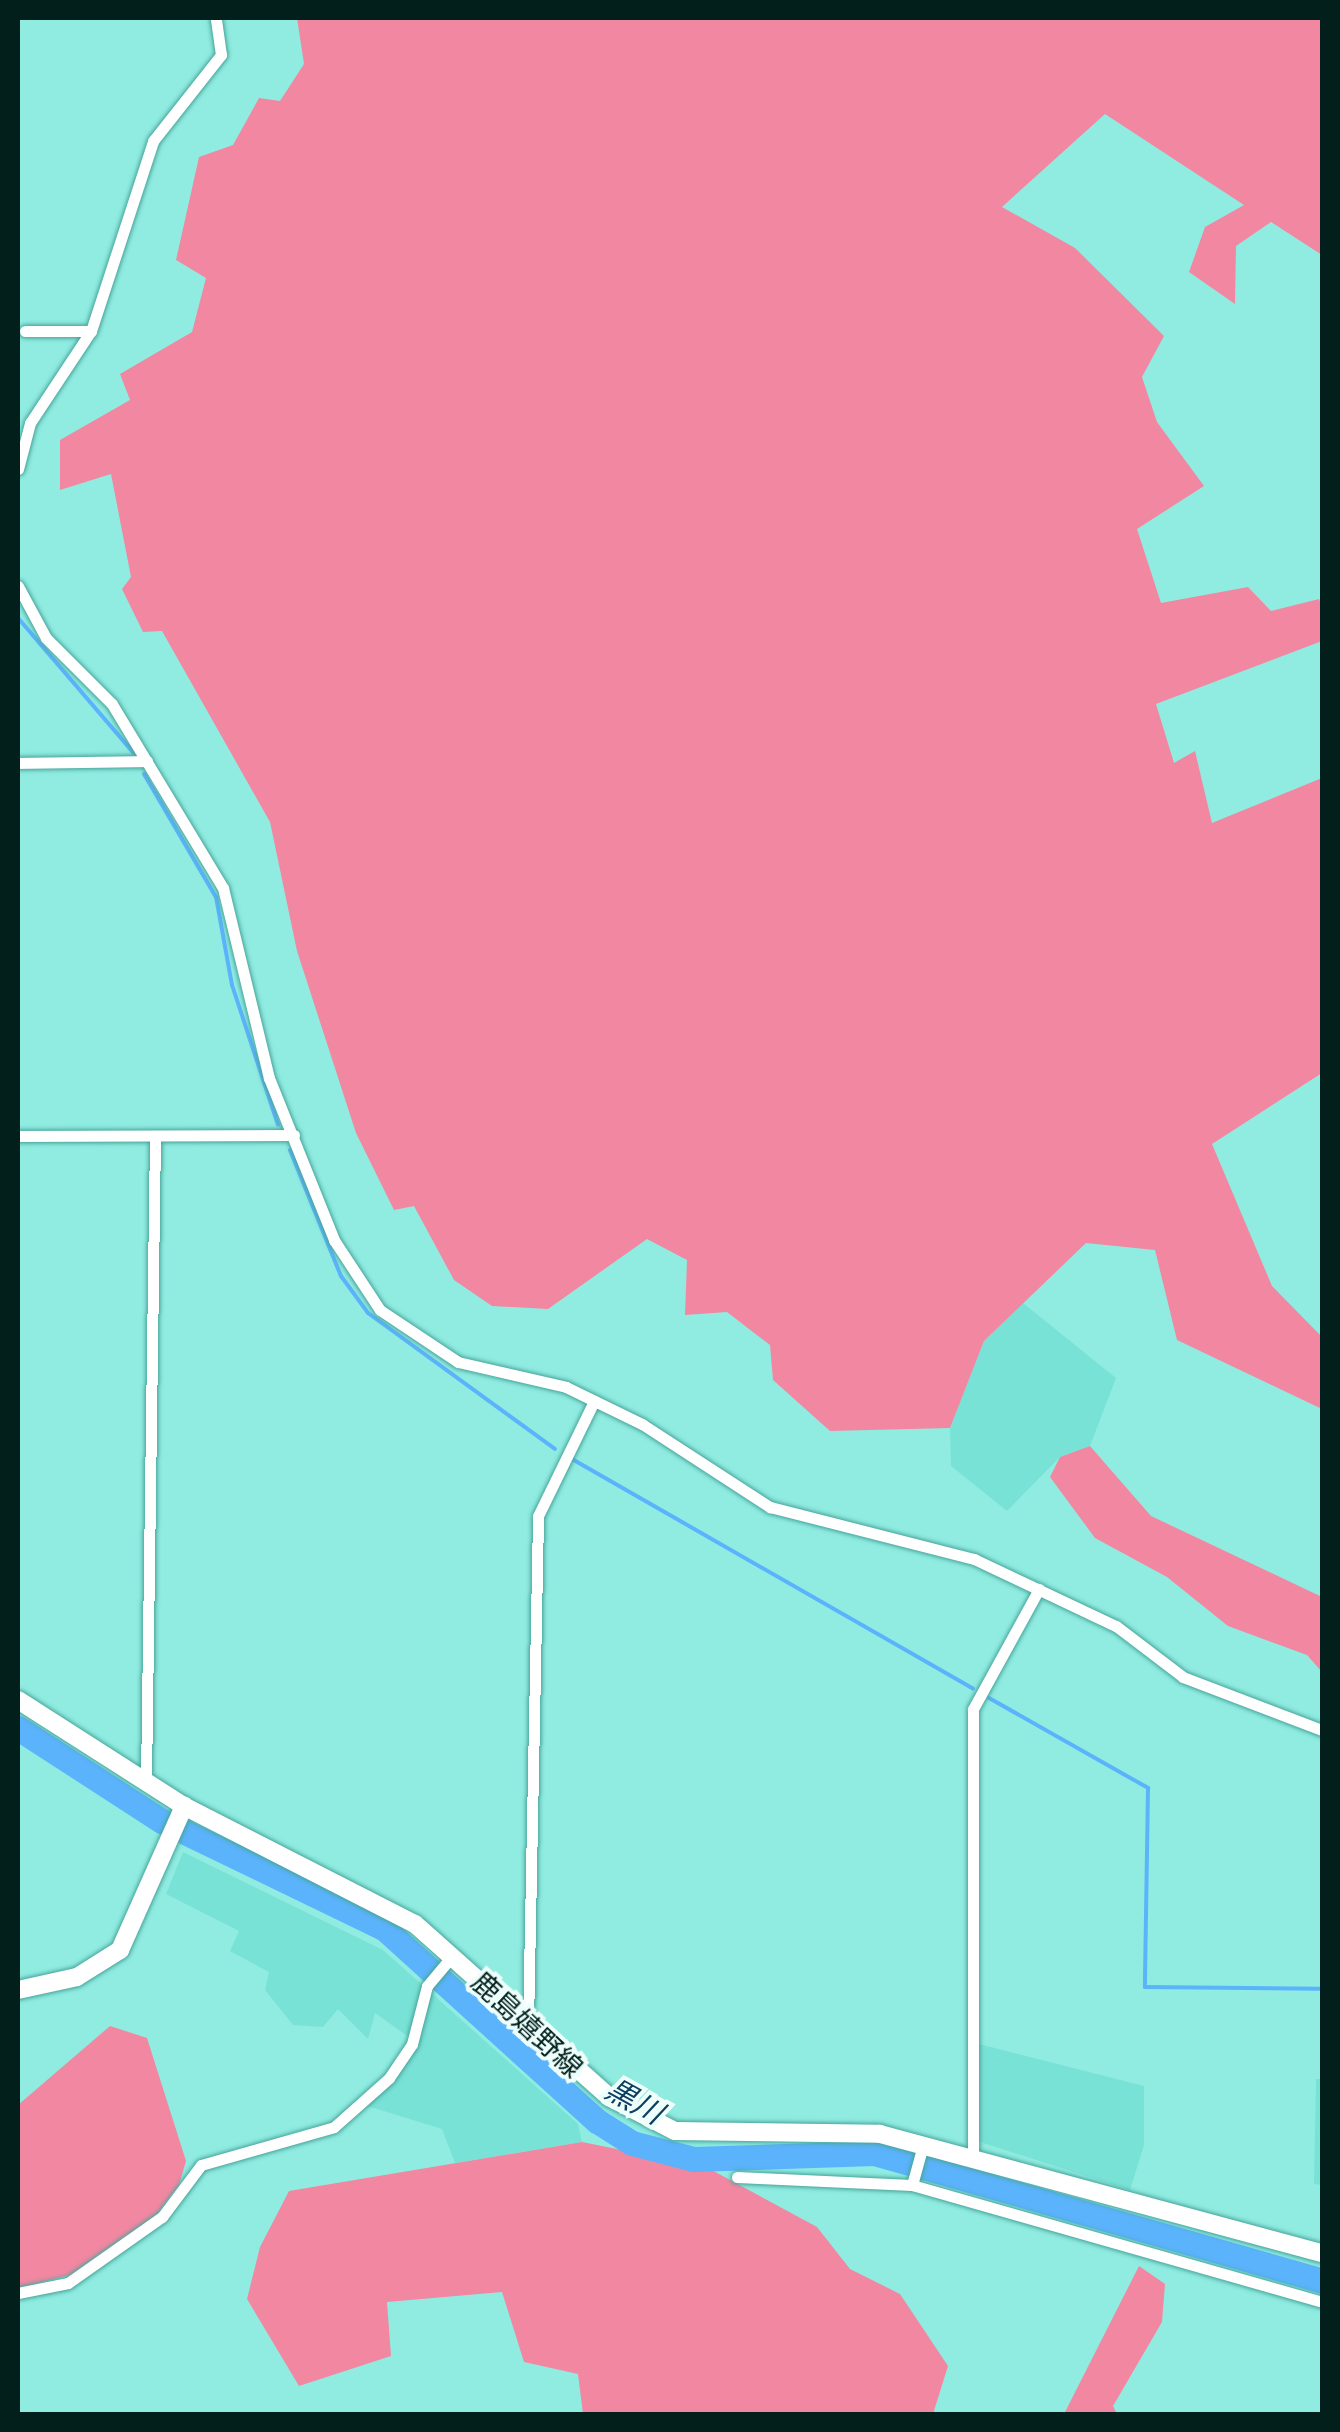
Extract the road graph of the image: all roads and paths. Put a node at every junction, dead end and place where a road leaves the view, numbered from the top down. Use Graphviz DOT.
graph roads {
  1 [pos="216,18"];
  2 [pos="25,331"];
  3 [pos="91,331"];
  4 [pos="18,469"];
  5 [pos="18,586"];
  6 [pos="147,761"];
  7 [pos="18,764"];
  8 [pos="294,1135"];
  9 [pos="18,1136"];
  10 [pos="155,1138"];
  11 [pos="594,1401"];
  12 [pos="1039,1589"];
  13 [pos="18,1700"];
  14 [pos="1322,1730"];
  15 [pos="146,1780"];
  16 [pos="184,1806"];
  17 [pos="452,1955"];
  18 [pos="18,1990"];
  19 [pos="528,2026"];
  20 [pos="921,2150"];
  21 [pos="973,2159"];
  22 [pos="736,2177"];
  23 [pos="913,2181"];
  24 [pos="1322,2253"];
  25 [pos="18,2293"];
  26 [pos="1322,2302"];
  1 -- 3 [label="street"];
  2 -- 3 [label="street"];
  3 -- 4 [label="street"];
  5 -- 6 [label="street"];
  6 -- 7 [label="street"];
  6 -- 8 [label="street"];
  8 -- 10 [label="street"];
  8 -- 11 [label="street"];
  9 -- 10 [label="street"];
  10 -- 15 [label="street"];
  11 -- 12 [label="street"];
  11 -- 19 [label="street"];
  12 -- 14 [label="street"];
  12 -- 21 [label="street"];
  13 -- 15 [label="main road, 鹿島嬉野線"];
  15 -- 16 [label="main road, 鹿島嬉野線"];
  16 -- 17 [label="main road, 鹿島嬉野線"];
  16 -- 18 [label="main road"];
  17 -- 19 [label="main road, 鹿島嬉野線"];
  17 -- 25 [label="street"];
  19 -- 20 [label="main road, 鹿島嬉野線"];
  20 -- 21 [label="main road, 鹿島嬉野線"];
  20 -- 23 [label="street"];
  21 -- 24 [label="main road, 鹿島嬉野線"];
  22 -- 23 [label="street"];
  23 -- 26 [label="street"];
}
